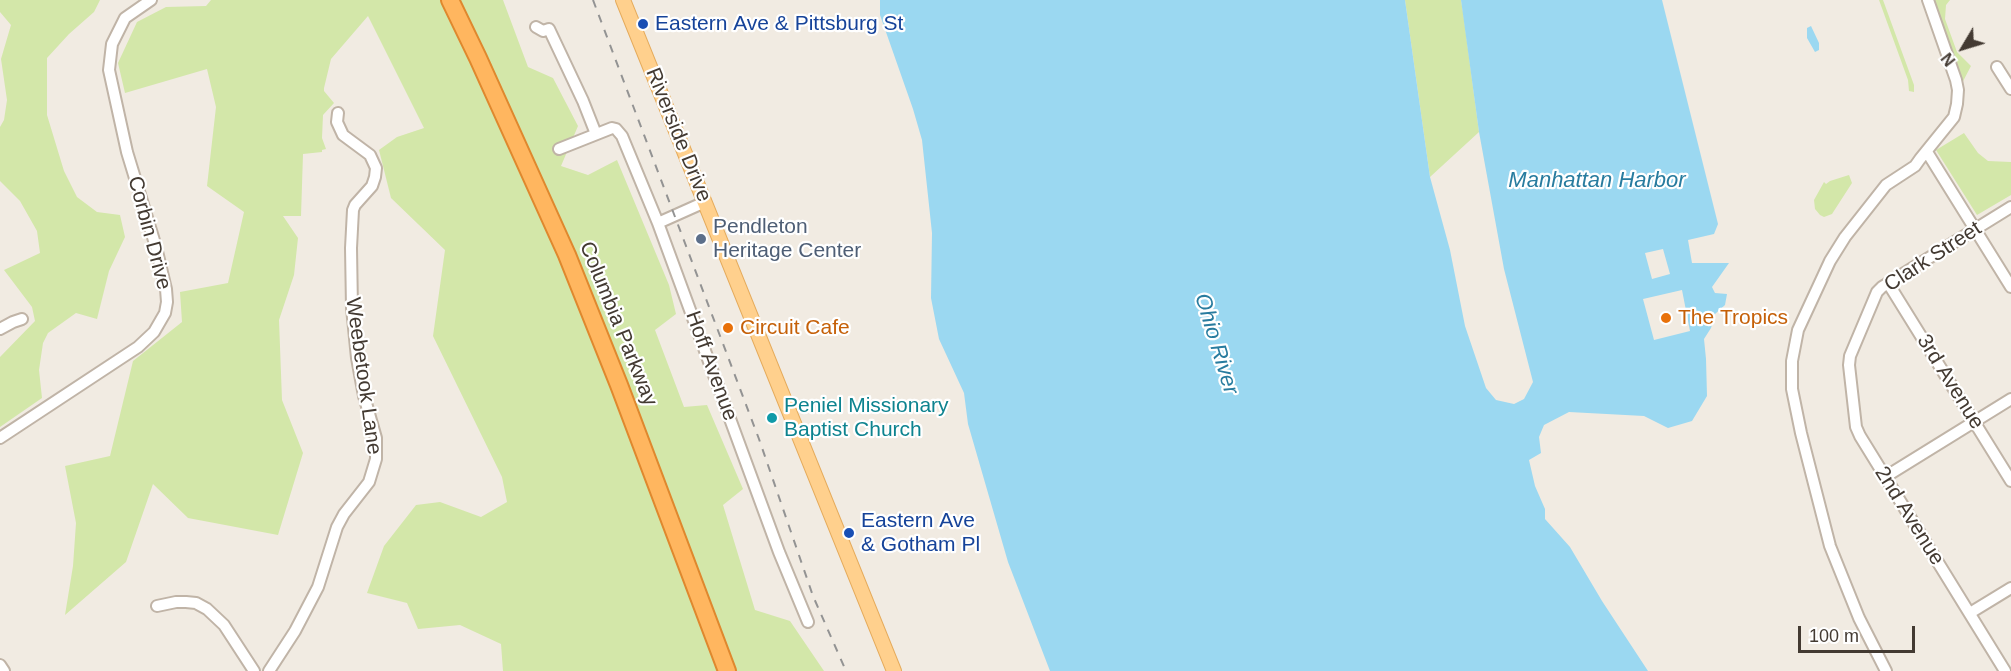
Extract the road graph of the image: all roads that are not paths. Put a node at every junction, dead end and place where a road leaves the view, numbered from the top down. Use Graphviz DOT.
graph roads {
  1 [pos="151,0"];
  2 [pos="450,0"];
  3 [pos="624,0"];
  4 [pos="1928,0"];
  5 [pos="536,27"];
  6 [pos="1997,67"];
  7 [pos="2011,89"];
  8 [pos="338,113"];
  9 [pos="598,133"];
  10 [pos="559,149"];
  11 [pos="1927,152"];
  12 [pos="705,202"];
  13 [pos="2011,207"];
  14 [pos="658,223"];
  15 [pos="1975,230"];
  16 [pos="1888,283"];
  17 [pos="2011,287"];
  18 [pos="22,319"];
  19 [pos="0,329"];
  20 [pos="1853,349"];
  21 [pos="2011,399"];
  22 [pos="1974,422"];
  23 [pos="0,438"];
  24 [pos="1885,477"];
  25 [pos="2011,481"];
  26 [pos="2011,588"];
  27 [pos="157,606"];
  28 [pos="1970,613"];
  29 [pos="808,622"];
  30 [pos="0,665"];
  31 [pos="4,671"];
  32 [pos="254,671"];
  33 [pos="269,671"];
  34 [pos="727,671"];
  35 [pos="894,671"];
  36 [pos="1886,671"];
  37 [pos="2005,671"];
  1 -- 23 [label="street, Corbin Drive"];
  2 -- 34 [label="highway, Columbia Parkway"];
  3 -- 12 [label="main road, Riverside Drive"];
  4 -- 11 [label="street"];
  5 -- 9 [label="street"];
  6 -- 7 [label="street"];
  8 -- 33 [label="street, Weebetook Lane"];
  9 -- 10 [label="street"];
  9 -- 14 [label="street, Hoff Avenue"];
  11 -- 15 [label="street"];
  11 -- 36 [label="street"];
  12 -- 14 [label="street"];
  12 -- 35 [label="main road, Riverside Drive"];
  13 -- 15 [label="street, Clark Street"];
  14 -- 29 [label="street, Hoff Avenue"];
  15 -- 16 [label="street, Clark Street"];
  15 -- 17 [label="street"];
  16 -- 20 [label="street, Clark Street"];
  16 -- 22 [label="street, 3rd Avenue"];
  18 -- 19 [label="street"];
  20 -- 24 [label="street, 2nd Avenue"];
  21 -- 22 [label="street"];
  22 -- 24 [label="street"];
  22 -- 25 [label="street, 3rd Avenue"];
  24 -- 28 [label="street, 2nd Avenue"];
  26 -- 28 [label="street"];
  27 -- 32 [label="street"];
  28 -- 37 [label="street, 2nd Avenue"];
  30 -- 31 [label="street"];
}
